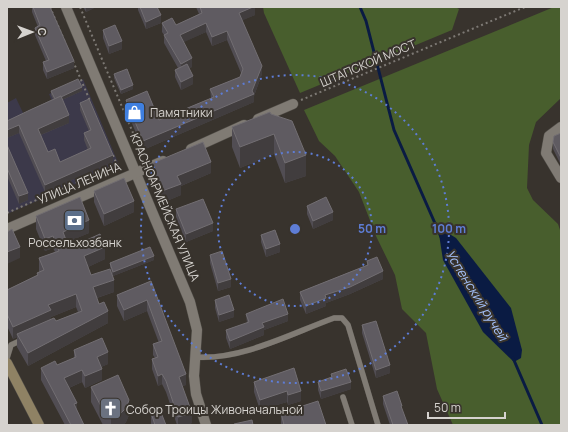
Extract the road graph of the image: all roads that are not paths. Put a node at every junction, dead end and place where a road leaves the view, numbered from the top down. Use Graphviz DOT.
graph roads {
  1 [pos="66,7"];
  2 [pos="293,104"];
  3 [pos="561,127"];
  4 [pos="184,152"];
  5 [pos="170,158"];
  6 [pos="137,172"];
  7 [pos="561,178"];
  8 [pos="7,229"];
  9 [pos="30,337"];
  10 [pos="196,357"];
  11 [pos="7,358"];
  12 [pos="7,363"];
  13 [pos="342,397"];
  14 [pos="39,425"];
  15 [pos="206,425"];
  16 [pos="352,425"];
  17 [pos="378,425"];
  1 -- 6 [label="street, КРАСНОАРМЕЙСКАЯ УЛИЦА"];
  2 -- 4 [label="street"];
  3 -- 7 [label="street"];
  5 -- 6 [label="street, УЛИЦА ЛЕНИНА"];
  6 -- 8 [label="street, УЛИЦА ЛЕНИНА"];
  6 -- 10 [label="street, КРАСНОАРМЕЙСКАЯ УЛИЦА"];
  9 -- 11 [label="lane"];
  10 -- 15 [label="street, КРАСНОАРМЕЙСКАЯ УЛИЦА"];
  10 -- 17 [label="lane"];
  12 -- 14 [label="street"];
  13 -- 16 [label="lane"];
}
